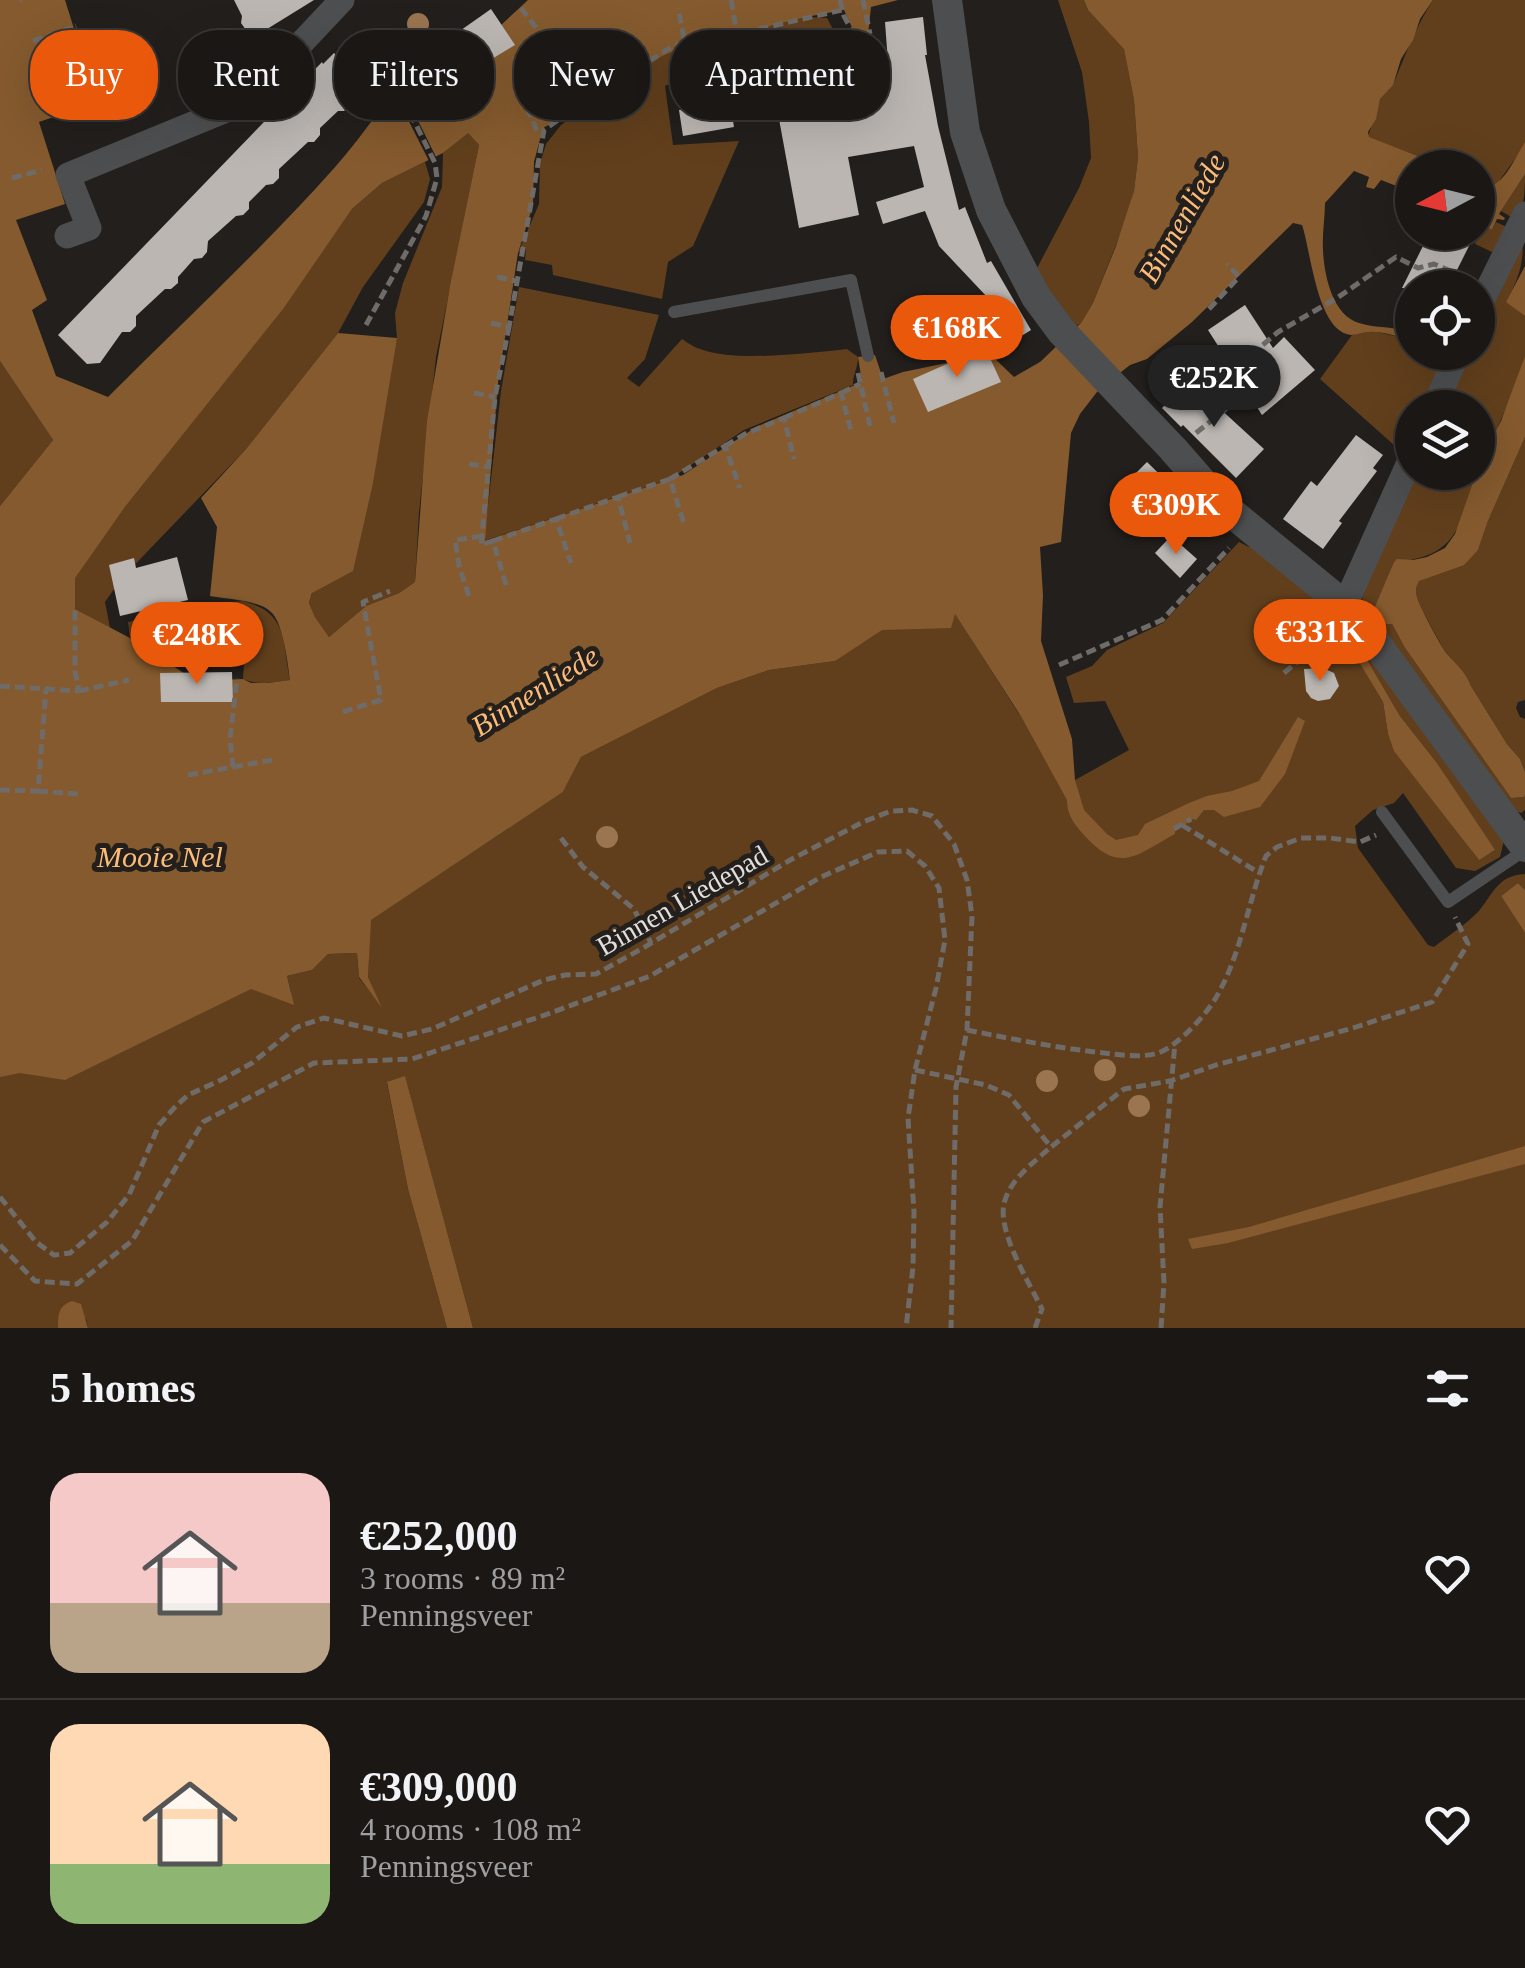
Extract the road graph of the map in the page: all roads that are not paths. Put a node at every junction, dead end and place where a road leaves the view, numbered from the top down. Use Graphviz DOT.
graph roads {
  1 [pos="342,0"];
  2 [pos="947,0"];
  3 [pos="1525,214"];
  4 [pos="68,236"];
  5 [pos="1495,273"];
  6 [pos="674,312"];
  7 [pos="868,356"];
  8 [pos="1397,490"];
  9 [pos="1345,605"];
  10 [pos="1382,812"];
  11 [pos="1525,849"];
  1 -- 4 [label="street"];
  2 -- 9 [label="street"];
  3 -- 5 [label="street"];
  6 -- 7 [label="lane"];
  8 -- 9 [label="street"];
  9 -- 11 [label="street"];
  10 -- 11 [label="lane"];
}
